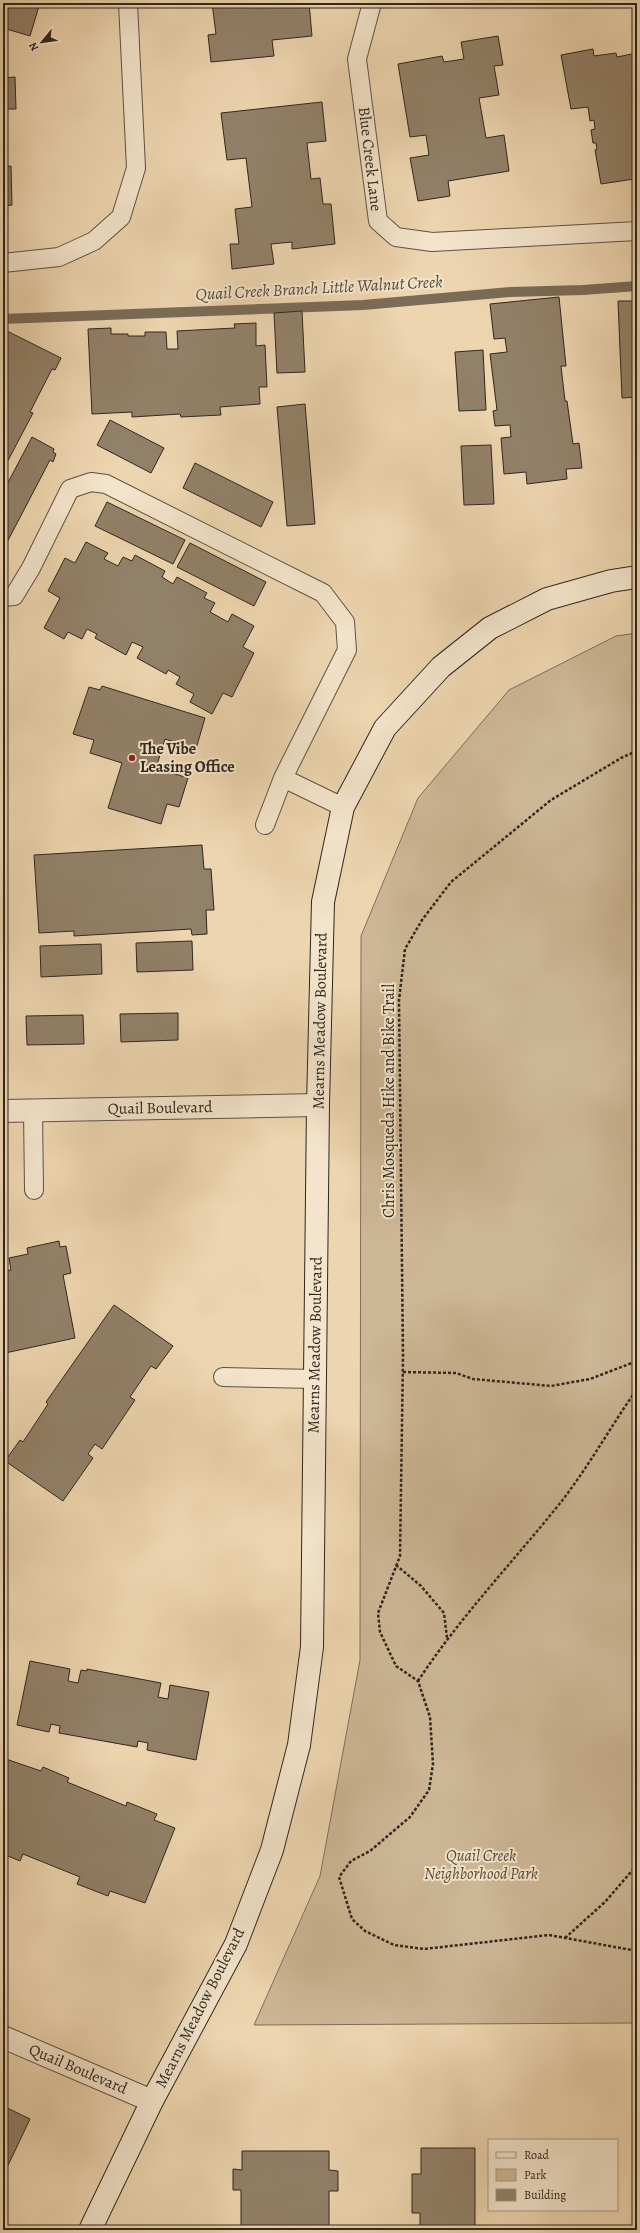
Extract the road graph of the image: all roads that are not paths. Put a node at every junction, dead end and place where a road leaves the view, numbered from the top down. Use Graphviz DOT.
graph roads {
  1 [pos="128,3"];
  2 [pos="372,3"];
  3 [pos="637,231"];
  4 [pos="3,263"];
  5 [pos="637,577"];
  6 [pos="3,597"];
  7 [pos="283,778"];
  8 [pos="343,807"];
  9 [pos="265,825"];
  10 [pos="318,1105"];
  11 [pos="3,1110"];
  12 [pos="33,1110"];
  13 [pos="34,1190"];
  14 [pos="223,1377"];
  15 [pos="315,1379"];
  16 [pos="3,2037"];
  17 [pos="152,2101"];
  18 [pos="90,2230"];
  1 -- 4 [label="lane"];
  2 -- 3 [label="lane, Blue Creek Lane"];
  5 -- 8 [label="street, Mearns Meadow Boulevard"];
  6 -- 7 [label="lane"];
  7 -- 8 [label="lane"];
  7 -- 9 [label="lane"];
  8 -- 10 [label="street, Mearns Meadow Boulevard"];
  10 -- 12 [label="street, Quail Boulevard"];
  10 -- 15 [label="street, Mearns Meadow Boulevard"];
  11 -- 12 [label="street, Quail Boulevard"];
  12 -- 13 [label="lane"];
  14 -- 15 [label="lane"];
  15 -- 17 [label="street, Mearns Meadow Boulevard"];
  16 -- 17 [label="street, Quail Boulevard"];
  17 -- 18 [label="street, Mearns Meadow Boulevard"];
}
